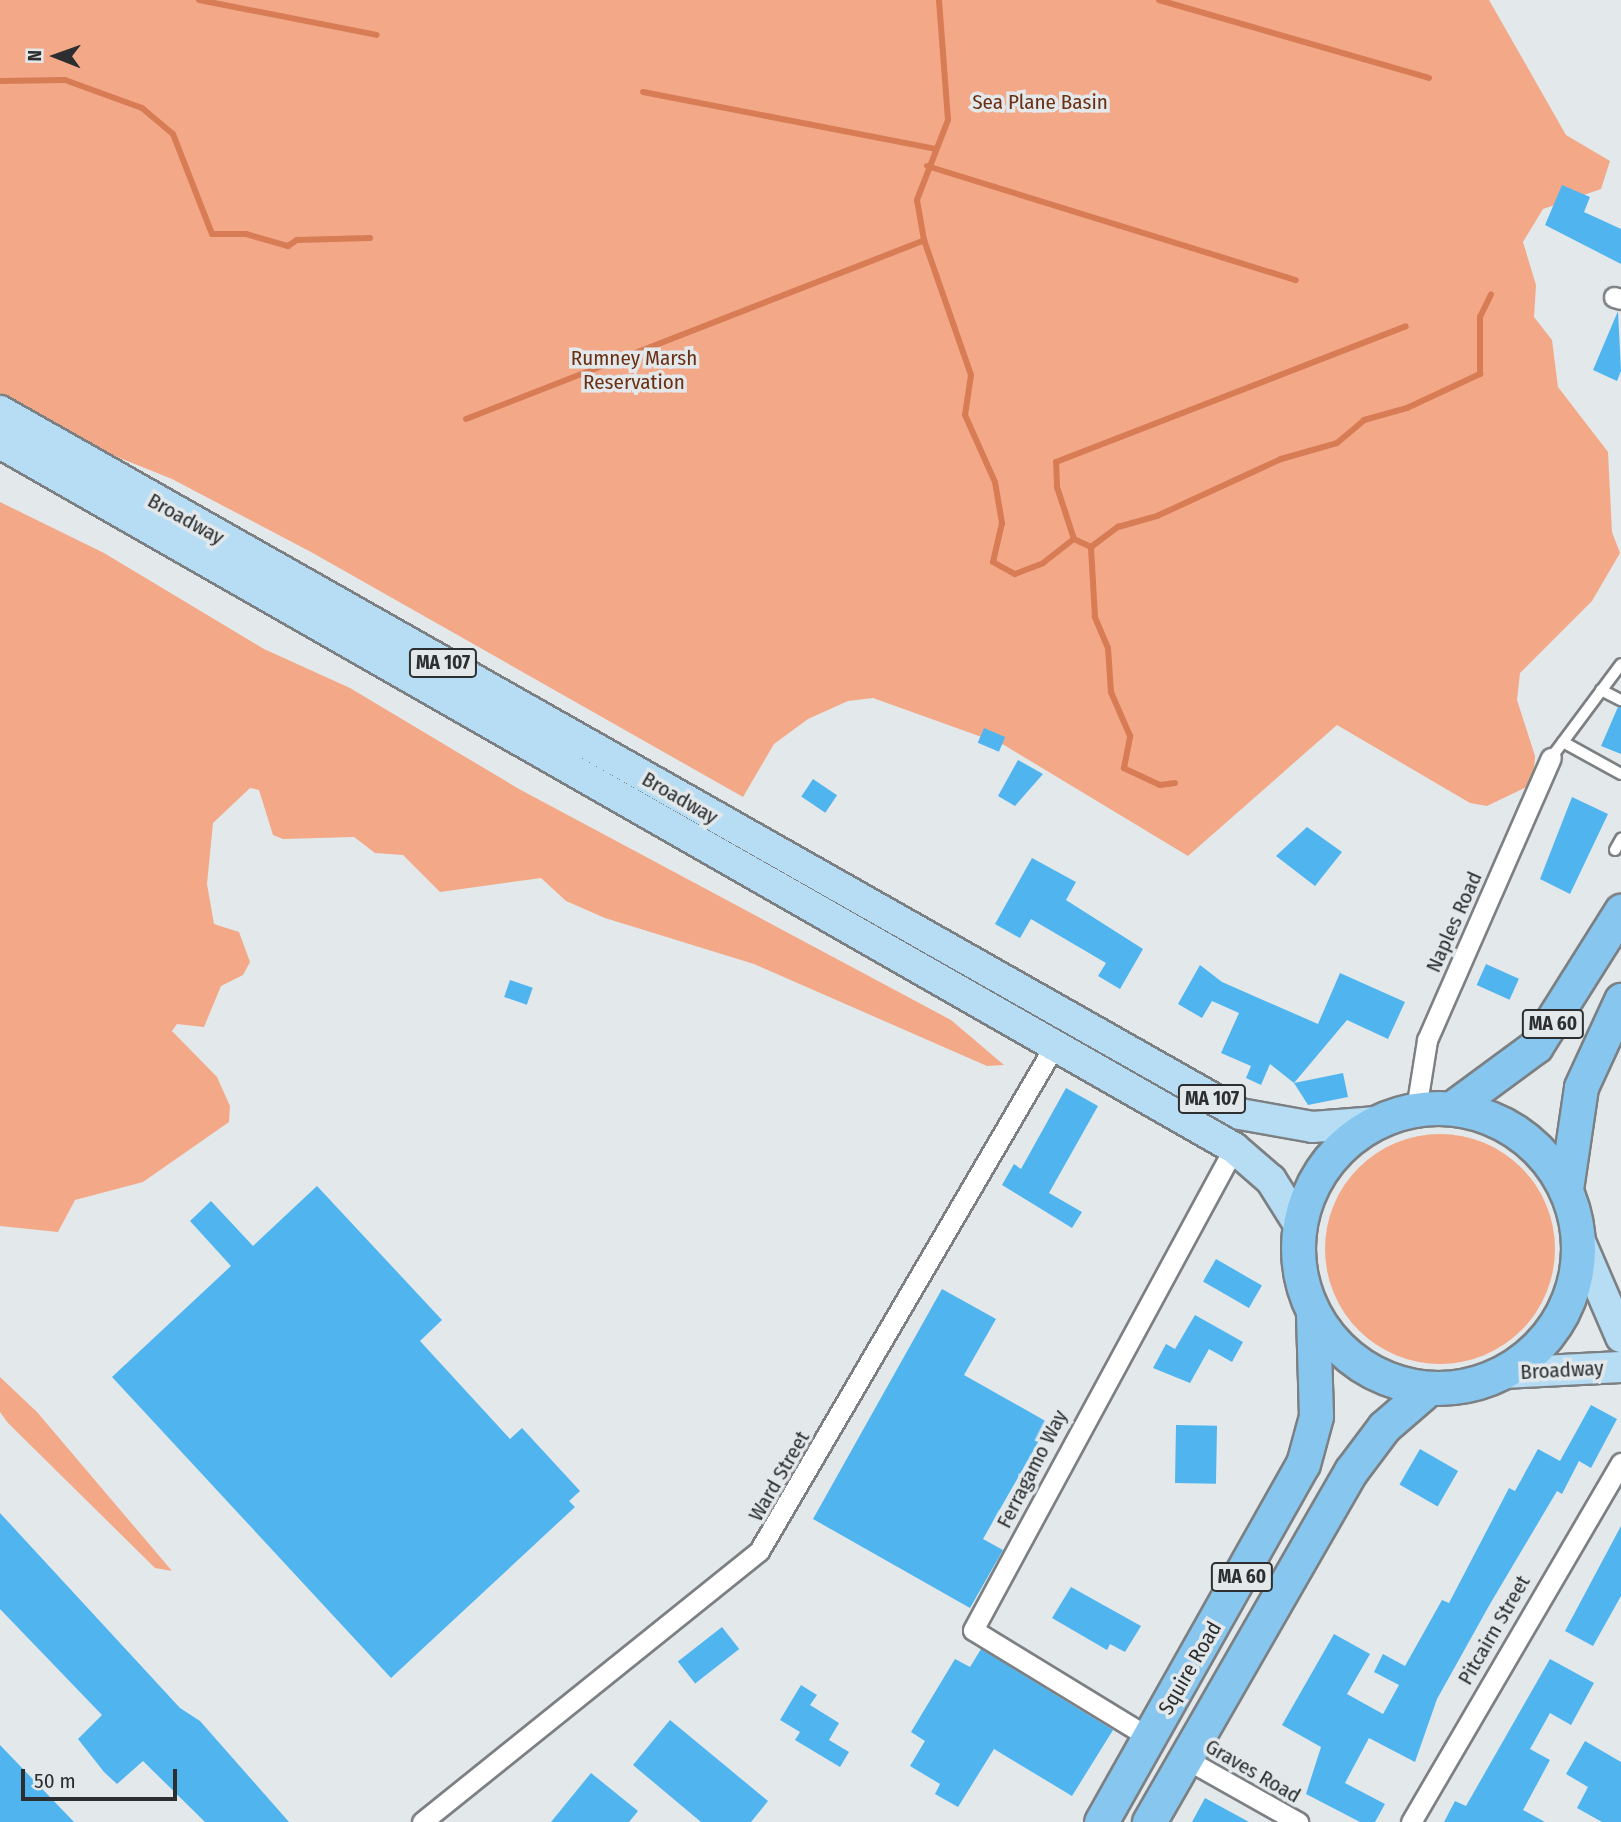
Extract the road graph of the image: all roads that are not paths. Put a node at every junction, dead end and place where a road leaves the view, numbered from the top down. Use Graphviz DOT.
graph roads {
  1 [pos="0,411"];
  2 [pos="0,443"];
  3 [pos="1621,664"];
  4 [pos="1601,691"];
  5 [pos="1621,700"];
  6 [pos="1557,750"];
  7 [pos="1621,774"];
  8 [pos="1621,839"];
  9 [pos="1615,850"];
  10 [pos="1621,911"];
  11 [pos="1621,1000"];
  12 [pos="1053,1048"];
  13 [pos="1452,1108"];
  14 [pos="1416,1109"];
  15 [pos="1377,1122"];
  16 [pos="1234,1148"];
  17 [pos="1566,1189"];
  18 [pos="1300,1226"];
  19 [pos="1578,1237"];
  20 [pos="1313,1312"];
  21 [pos="1621,1337"];
  22 [pos="1621,1367"];
  23 [pos="1503,1373"];
  24 [pos="1428,1389"];
  25 [pos="1621,1463"];
  26 [pos="1150,1738"];
  27 [pos="1186,1759"];
  28 [pos="422,1822"];
  29 [pos="1101,1822"];
  30 [pos="1149,1822"];
  31 [pos="1298,1822"];
  32 [pos="1411,1822"];
  1 -- 15 [label="main road, Broadway / MA 107"];
  2 -- 12 [label="main road, Broadway / MA 107"];
  3 -- 4 [label="lane"];
  4 -- 5 [label="lane"];
  4 -- 6 [label="lane"];
  6 -- 7 [label="lane"];
  6 -- 14 [label="street, Naples Road"];
  8 -- 9 [label="lane"];
  10 -- 13 [label="highway, MA 60"];
  11 -- 17 [label="highway, MA 60"];
  12 -- 16 [label="main road, Broadway / MA 107"];
  12 -- 28 [label="street, Ward Street"];
  13 -- 14 [label="highway, MA 60"];
  13 -- 17 [label="highway"];
  14 -- 15 [label="highway, MA 60"];
  15 -- 18 [label="highway, MA 60"];
  16 -- 18 [label="main road, Broadway / MA 107"];
  16 -- 26 [label="street, Ferragamo Way"];
  17 -- 19 [label="highway, MA 60"];
  18 -- 20 [label="highway, MA 60"];
  19 -- 21 [label="main road, Broadway"];
  19 -- 23 [label="highway, MA 60"];
  20 -- 24 [label="highway"];
  20 -- 26 [label="highway, Squire Road / MA 60"];
  22 -- 23 [label="main road, Broadway"];
  23 -- 24 [label="highway, MA 60"];
  24 -- 27 [label="highway, Squire Road / MA 60"];
  25 -- 32 [label="street, Pitcairn Street"];
  26 -- 29 [label="highway, Squire Road / MA 60"];
  27 -- 30 [label="highway, Squire Road / MA 60"];
  27 -- 31 [label="street, Graves Road"];
}
